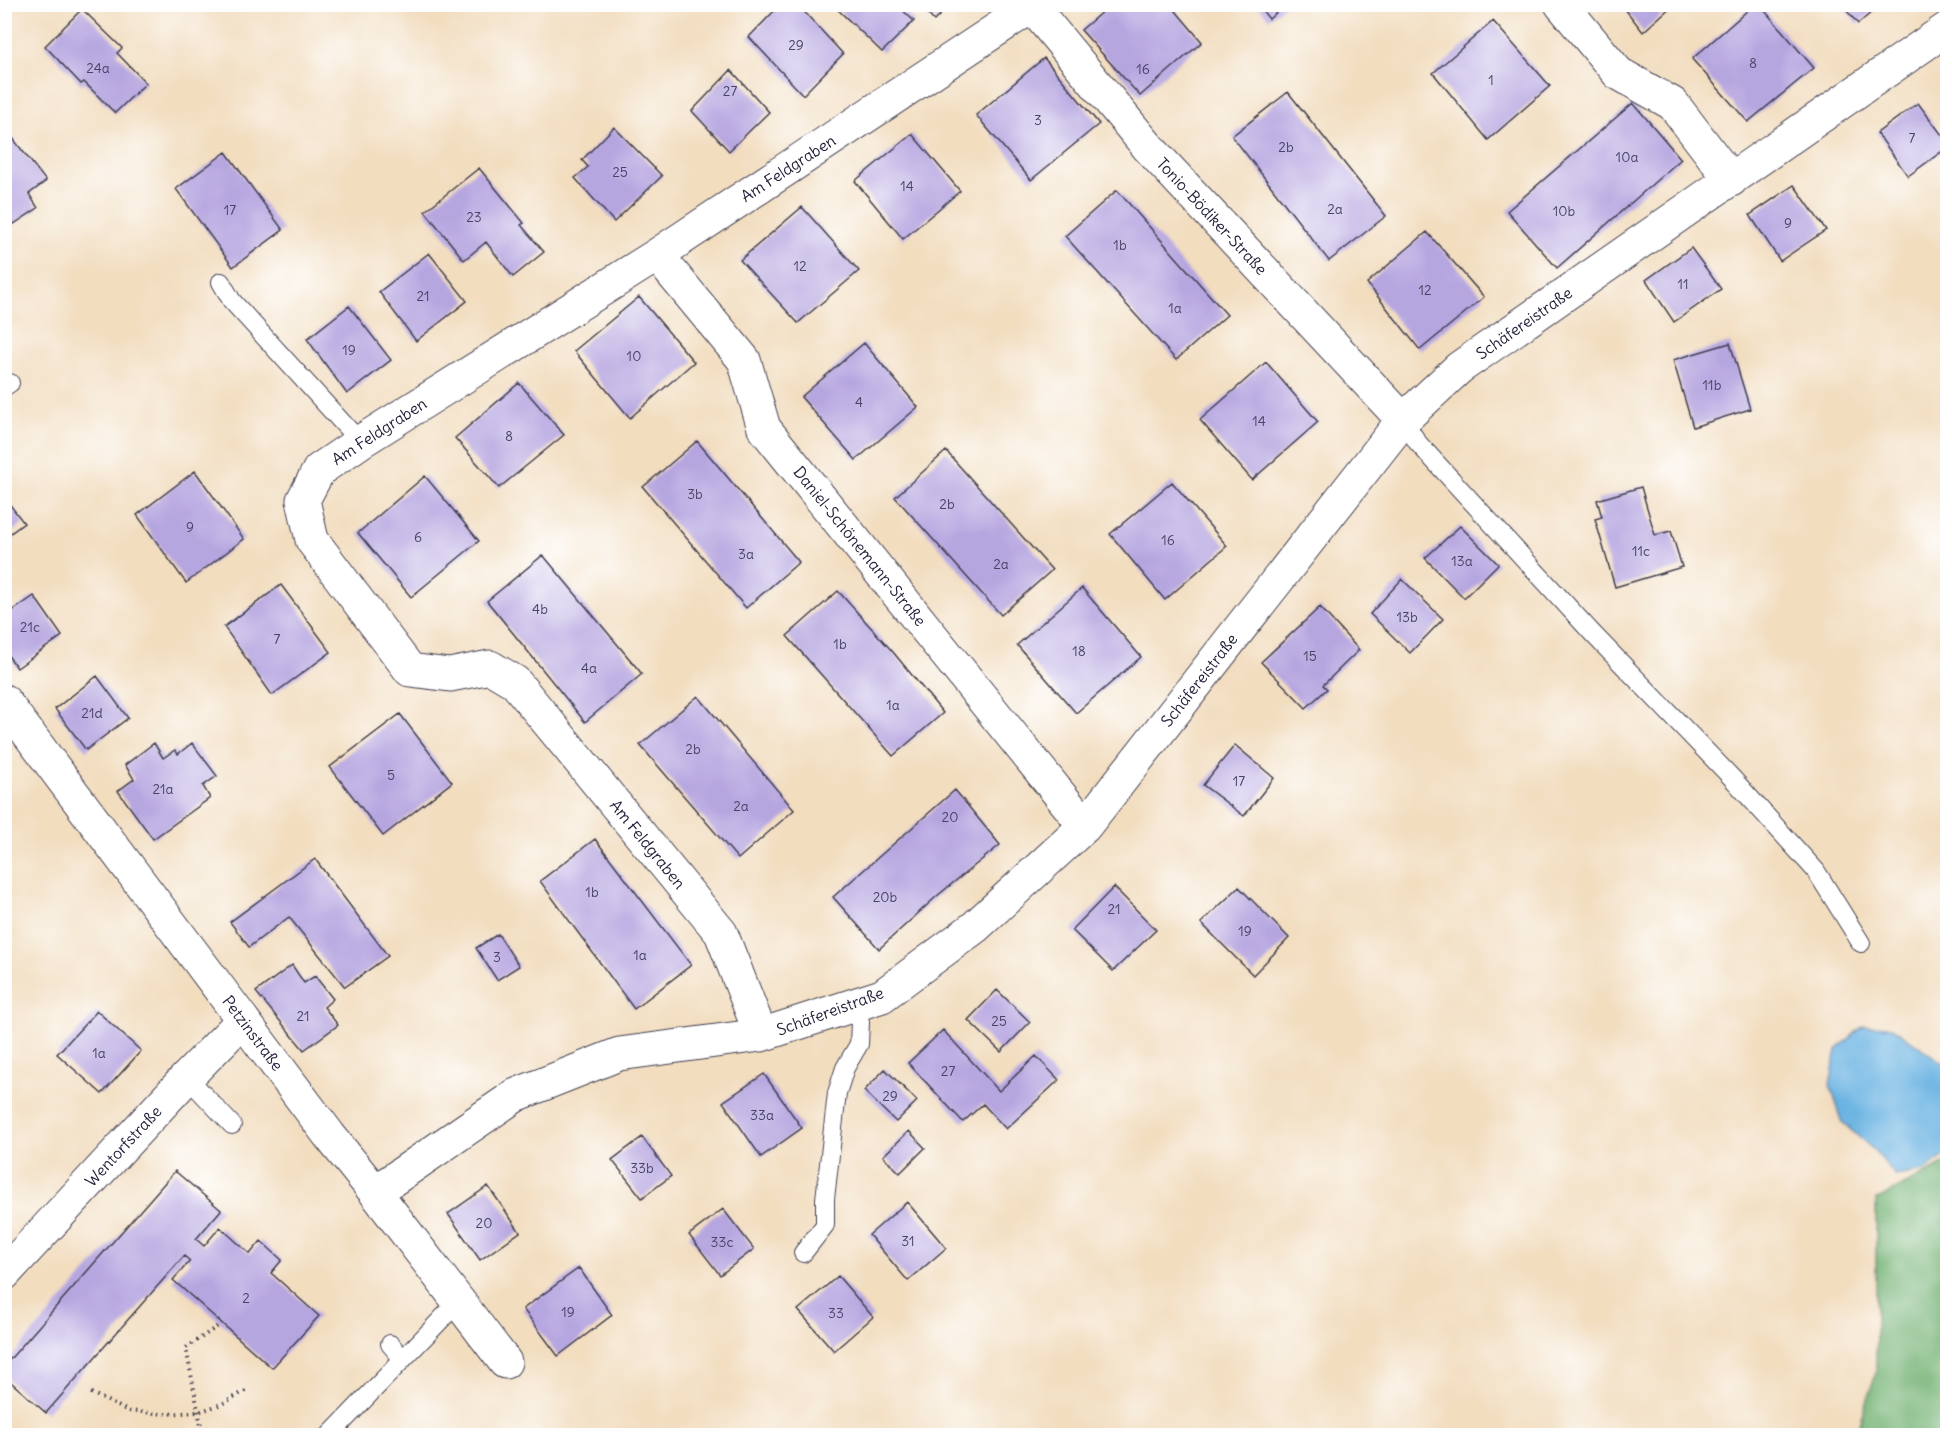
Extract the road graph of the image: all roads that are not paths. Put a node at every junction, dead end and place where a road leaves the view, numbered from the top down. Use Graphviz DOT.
graph roads {
  1 [pos="1561,4"];
  2 [pos="1032,5"];
  3 [pos="1947,28"];
  4 [pos="1731,180"];
  5 [pos="657,255"];
  6 [pos="221,282"];
  7 [pos="1403,420"];
  8 [pos="360,442"];
  9 [pos="4,701"];
  10 [pos="1085,826"];
  11 [pos="1862,943"];
  12 [pos="857,1005"];
  13 [pos="243,1020"];
  14 [pos="761,1035"];
  15 [pos="187,1077"];
  16 [pos="232,1125"];
  17 [pos="375,1191"];
  18 [pos="803,1253"];
  19 [pos="4,1274"];
  20 [pos="458,1302"];
  21 [pos="390,1344"];
  22 [pos="403,1359"];
  23 [pos="505,1362"];
  24 [pos="329,1436"];
  1 -- 4 [label="street"];
  2 -- 5 [label="street, Am Feldgraben"];
  2 -- 7 [label="street, Tonio-Bödiker-Straße"];
  3 -- 4 [label="street, Schäfereistraße"];
  4 -- 7 [label="street, Schäfereistraße"];
  5 -- 8 [label="street, Am Feldgraben"];
  5 -- 10 [label="street, Daniel-Schönemann-Straße"];
  6 -- 8 [label="lane"];
  7 -- 10 [label="street, Schäfereistraße"];
  7 -- 11 [label="lane"];
  8 -- 14 [label="street, Am Feldgraben"];
  9 -- 13 [label="street, Petzinstraße"];
  10 -- 12 [label="street, Schäfereistraße"];
  12 -- 14 [label="street, Schäfereistraße"];
  12 -- 18 [label="lane"];
  13 -- 15 [label="street, Wentorfstraße"];
  13 -- 17 [label="street, Petzinstraße"];
  14 -- 17 [label="street, Schäfereistraße"];
  15 -- 16 [label="lane"];
  15 -- 19 [label="street, Wentorfstraße"];
  17 -- 20 [label="street, Petzinstraße"];
  20 -- 22 [label="lane"];
  20 -- 23 [label="street, Petzinstraße"];
  21 -- 22 [label="lane"];
  22 -- 24 [label="lane"];
}
